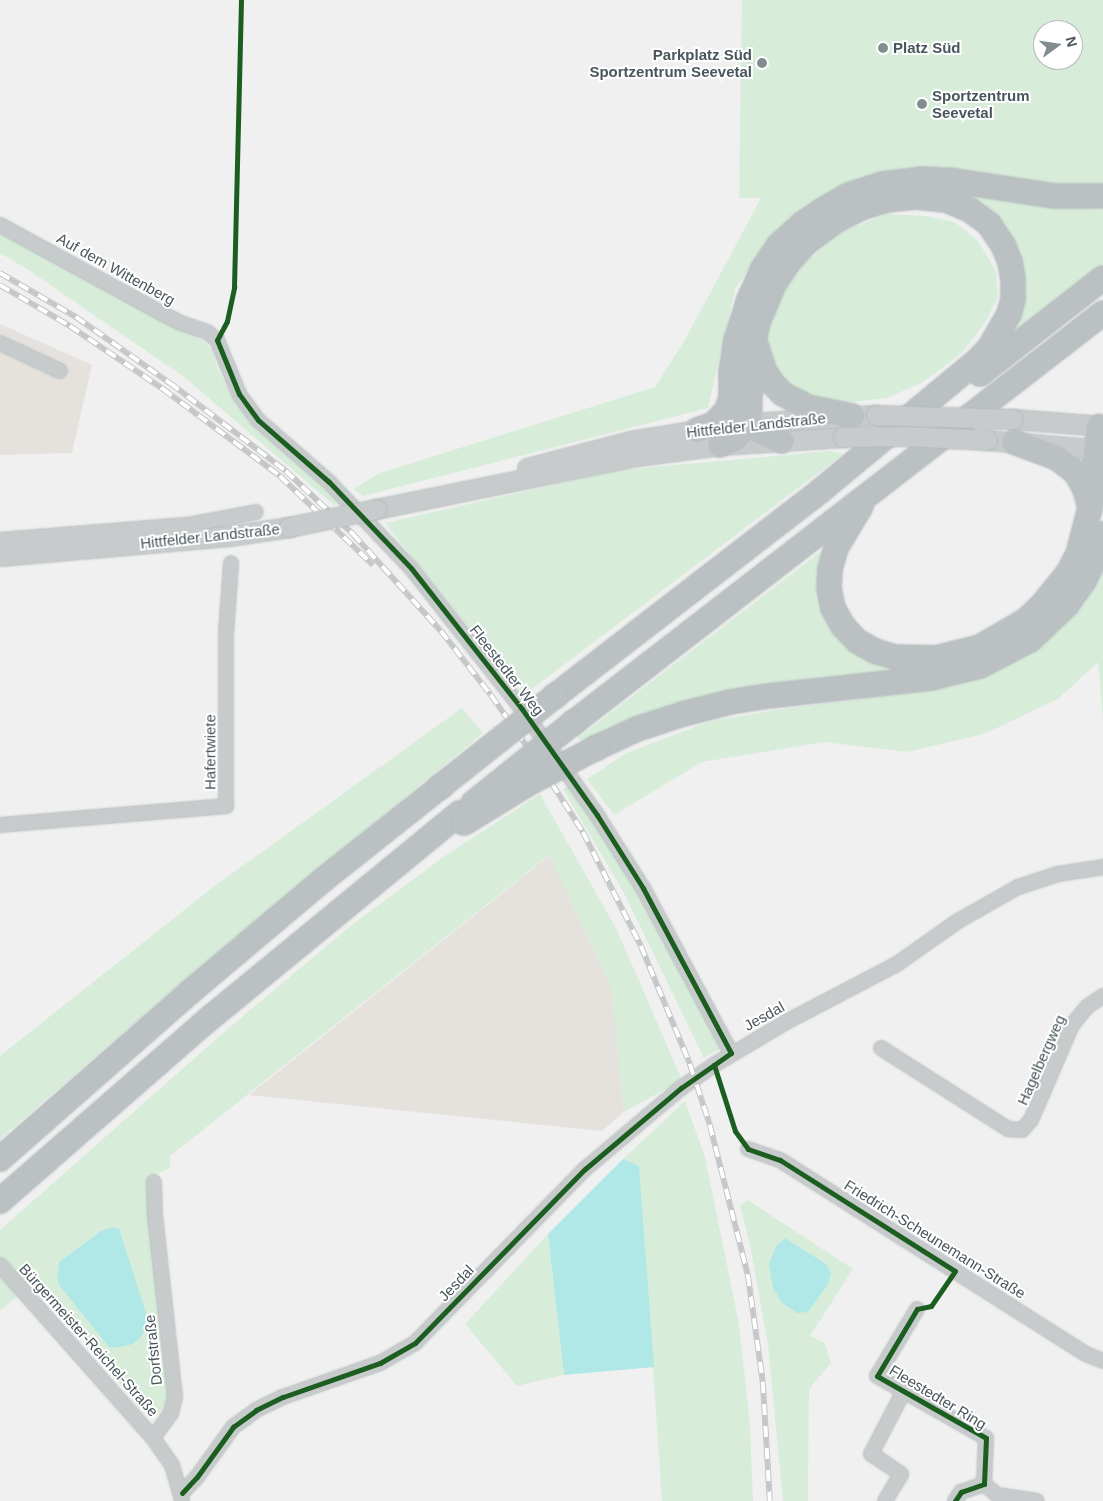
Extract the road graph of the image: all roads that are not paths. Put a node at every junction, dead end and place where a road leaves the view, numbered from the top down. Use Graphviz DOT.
graph roads {
  1 [pos="1103,196"];
  2 [pos="0,225"];
  3 [pos="1103,278"];
  4 [pos="1103,313"];
  5 [pos="754,337"];
  6 [pos="217,340"];
  7 [pos="0,343"];
  8 [pos="60,371"];
  9 [pos="731,398"];
  10 [pos="852,416"];
  11 [pos="750,423"];
  12 [pos="1101,426"];
  13 [pos="696,430"];
  14 [pos="1014,431"];
  15 [pos="782,441"];
  16 [pos="720,445"];
  17 [pos="1100,449"];
  18 [pos="819,492"];
  19 [pos="867,496"];
  20 [pos="418,502"];
  21 [pos="1090,508"];
  22 [pos="256,512"];
  23 [pos="1103,534"];
  24 [pos="0,540"];
  25 [pos="0,556"];
  26 [pos="231,563"];
  27 [pos="462,818"];
  28 [pos="0,825"];
  29 [pos="1103,867"];
  30 [pos="1103,996"];
  31 [pos="881,1048"];
  32 [pos="731,1053"];
  33 [pos="748,1149"];
  34 [pos="0,1159"];
  35 [pos="154,1182"];
  36 [pos="0,1201"];
  37 [pos="0,1265"];
  38 [pos="917,1309"];
  39 [pos="1103,1361"];
  40 [pos="904,1391"];
  41 [pos="153,1438"];
  42 [pos="984,1484"];
  43 [pos="182,1497"];
  44 [pos="885,1501"];
  45 [pos="955,1501"];
  46 [pos="1037,1501"];
  1 -- 9 [label="highway"];
  2 -- 6 [label="street, Auf dem Wittenberg"];
  3 -- 18 [label="highway"];
  4 -- 19 [label="highway"];
  5 -- 10 [label="highway"];
  5 -- 11 [label="highway"];
  5 -- 18 [label="highway"];
  6 -- 32 [label="street, Fleestedter Weg"];
  7 -- 8 [label="street"];
  9 -- 11 [label="highway"];
  9 -- 13 [label="highway"];
  10 -- 11 [label="main road, Hittfelder Landstraße"];
  10 -- 14 [label="main road, Hittfelder Landstraße, bridge"];
  11 -- 13 [label="main road, Hittfelder Landstraße"];
  11 -- 15 [label="highway"];
  11 -- 16 [label="highway"];
  12 -- 14 [label="main road, Hittfelder Landstraße"];
  12 -- 17 [label="highway"];
  13 -- 20 [label="main road, Hittfelder Landstraße"];
  14 -- 15 [label="main road, Hittfelder Landstraße, bridge"];
  14 -- 17 [label="main road, Hittfelder Landstraße"];
  14 -- 21 [label="highway"];
  15 -- 16 [label="main road, Hittfelder Landstraße"];
  16 -- 20 [label="main road, Hittfelder Landstraße"];
  17 -- 21 [label="highway"];
  18 -- 34 [label="highway, bridge"];
  19 -- 21 [label="highway"];
  19 -- 27 [label="highway, bridge"];
  20 -- 25 [label="main road, Hittfelder Landstraße, bridge"];
  22 -- 24 [label="street, Hittfelder Landstraße"];
  23 -- 27 [label="highway, bridge"];
  26 -- 28 [label="street, Hafertwiete"];
  27 -- 36 [label="highway"];
  29 -- 32 [label="street, Jesdal"];
  30 -- 31 [label="street, Hagelbergweg"];
  32 -- 43 [label="street, Jesdal"];
  33 -- 39 [label="street, Friedrich-Scheunemann-Straße"];
  35 -- 41 [label="street, Dorfstraße"];
  37 -- 41 [label="street, Bürgermeister-Reichel-Straße"];
  38 -- 40 [label="street, Fleestedter Ring"];
  40 -- 42 [label="street, Fleestedter Ring"];
  40 -- 44 [label="street, Fleestedter Ring"];
  41 -- 43 [label="street"];
  42 -- 45 [label="street"];
  42 -- 46 [label="street"];
}
